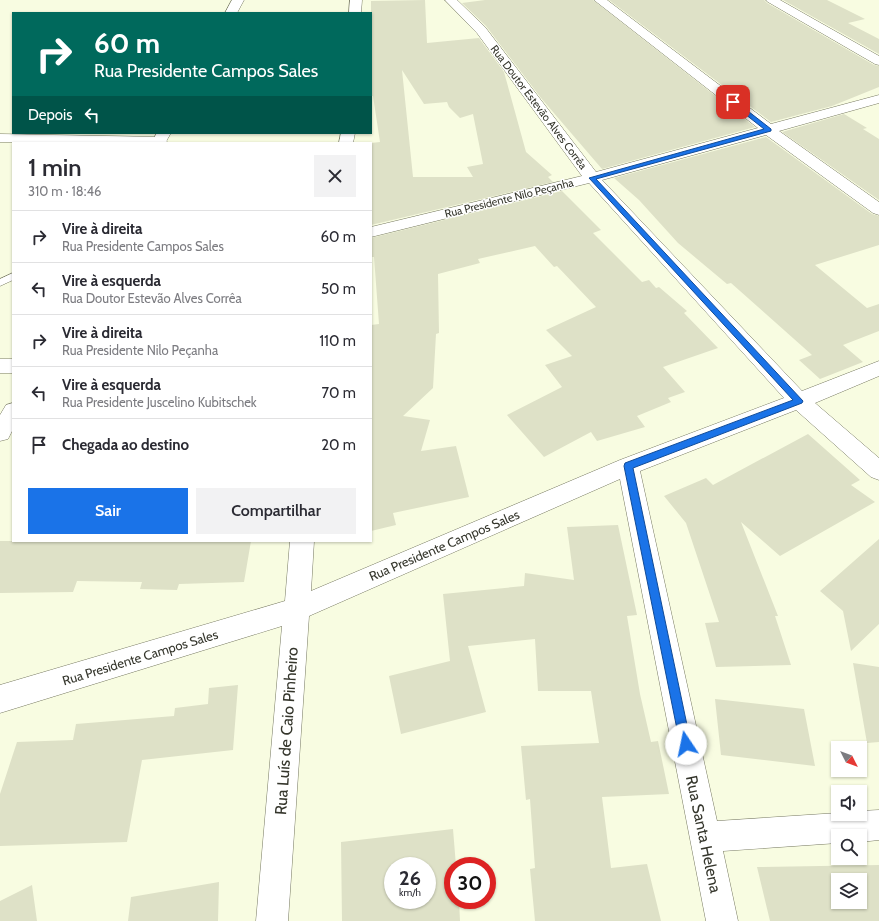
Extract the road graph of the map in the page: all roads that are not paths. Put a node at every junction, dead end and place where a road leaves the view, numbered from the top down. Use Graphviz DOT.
graph roads {
  1 [pos="238,0"];
  2 [pos="356,0"];
  3 [pos="451,0"];
  4 [pos="600,0"];
  5 [pos="772,0"];
  6 [pos="232,12"];
  7 [pos="355,12"];
  8 [pos="879,61"];
  9 [pos="879,99"];
  10 [pos="769,130"];
  11 [pos="0,138"];
  12 [pos="161,139"];
  13 [pos="39,141"];
  14 [pos="592,178"];
  15 [pos="879,210"];
  16 [pos="372,232"];
  17 [pos="12,277"];
  18 [pos="0,283"];
  19 [pos="0,366"];
  20 [pos="12,366"];
  21 [pos="879,368"];
  22 [pos="799,401"];
  23 [pos="12,413"];
  24 [pos="0,433"];
  25 [pos="628,466"];
  26 [pos="879,471"];
  27 [pos="302,542"];
  28 [pos="295,610"];
  29 [pos="0,700"];
  30 [pos="879,826"];
  31 [pos="705,837"];
  32 [pos="272,921"];
  33 [pos="722,921"];
  1 -- 6 [label="street"];
  2 -- 7 [label="street"];
  3 -- 14 [label="street, Rua Doutor Estevão Alves Corrêa"];
  4 -- 10 [label="street"];
  5 -- 8 [label="street"];
  9 -- 10 [label="street, Rua Presidente Nilo Peçanha"];
  10 -- 14 [label="street, Rua Presidente Nilo Peçanha"];
  10 -- 15 [label="street"];
  11 -- 13 [label="street"];
  12 -- 13 [label="street"];
  14 -- 16 [label="street, Rua Presidente Nilo Peçanha"];
  14 -- 22 [label="street, Rua Doutor Estevão Alves Corrêa"];
  17 -- 18 [label="lane"];
  19 -- 20 [label="street"];
  21 -- 22 [label="street, Rua Presidente Campos Sales"];
  22 -- 25 [label="street, Rua Presidente Campos Sales"];
  22 -- 26 [label="street, Rua Doutor Estevão Alves Corrêa"];
  23 -- 24 [label="street"];
  25 -- 28 [label="street, Rua Presidente Campos Sales"];
  25 -- 31 [label="street, Rua Santa Helena"];
  27 -- 28 [label="street, Rua Luís de Caio Pinheiro"];
  28 -- 29 [label="street, Rua Presidente Campos Sales"];
  28 -- 32 [label="street, Rua Luís de Caio Pinheiro"];
  30 -- 31 [label="street"];
  31 -- 33 [label="street, Rua Santa Helena"];
}
